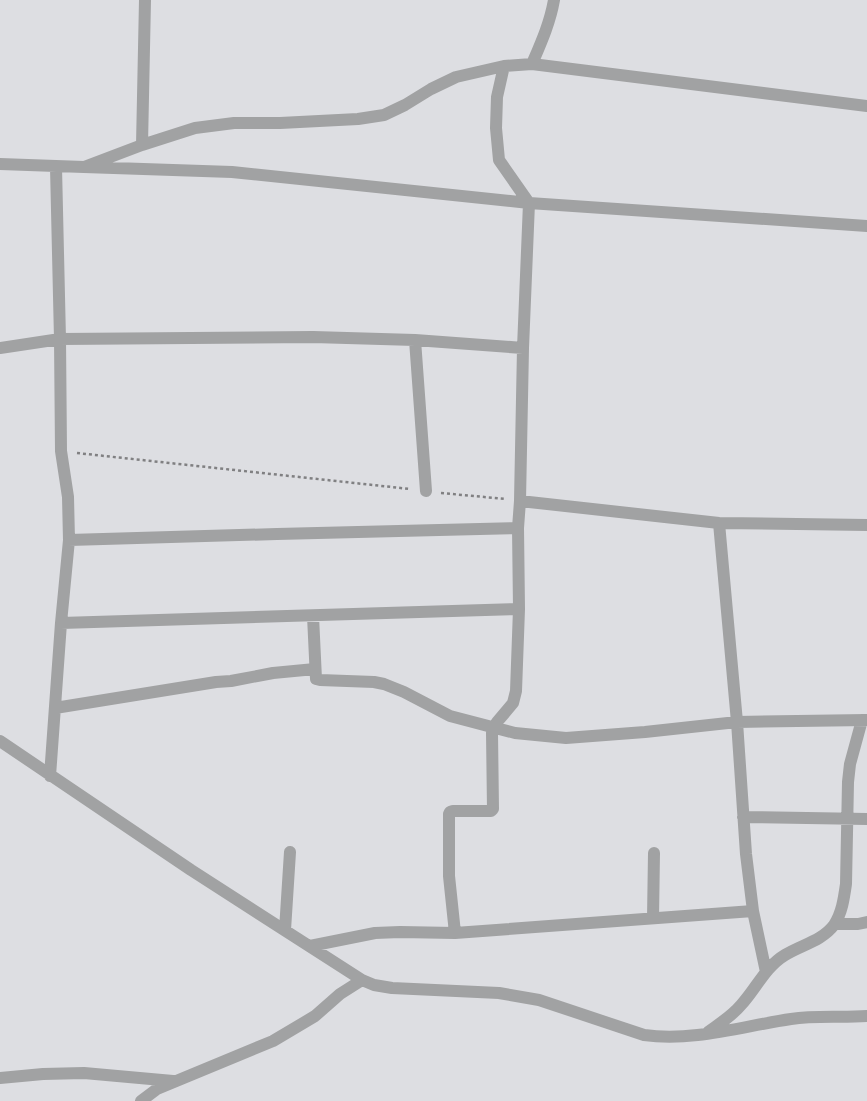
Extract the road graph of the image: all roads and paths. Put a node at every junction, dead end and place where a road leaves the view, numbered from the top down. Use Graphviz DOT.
graph roads {
  1 [pos="145,0"];
  2 [pos="554,0"];
  3 [pos="532,64"];
  4 [pos="504,66"];
  5 [pos="867,106"];
  6 [pos="142,145"];
  7 [pos="0,164"];
  8 [pos="56,167"];
  9 [pos="84,167"];
  10 [pos="529,203"];
  11 [pos="867,226"];
  12 [pos="60,339"];
  13 [pos="415,340"];
  14 [pos="0,348"];
  15 [pos="523,348"];
  16 [pos="61,451"];
  17 [pos="426,491"];
  18 [pos="520,501"];
  19 [pos="718,523"];
  20 [pos="867,524"];
  21 [pos="518,528"];
  22 [pos="70,540"];
  23 [pos="519,609"];
  24 [pos="313,616"];
  25 [pos="61,623"];
  26 [pos="315,669"];
  27 [pos="55,708"];
  28 [pos="864,720"];
  29 [pos="737,722"];
  30 [pos="494,727"];
  31 [pos="0,741"];
  32 [pos="50,776"];
  33 [pos="743,816"];
  34 [pos="847,818"];
  35 [pos="867,819"];
  36 [pos="290,852"];
  37 [pos="654,853"];
  38 [pos="754,910"];
  39 [pos="653,918"];
  40 [pos="867,922"];
  41 [pos="834,924"];
  42 [pos="285,930"];
  43 [pos="455,933"];
  44 [pos="310,946"];
  45 [pos="766,972"];
  46 [pos="362,980"];
  47 [pos="867,1016"];
  48 [pos="706,1034"];
  49 [pos="0,1078"];
  50 [pos="174,1081"];
  51 [pos="141,1101"];
  1 -- 6 [label="street"];
  2 -- 3 [label="street"];
  3 -- 4 [label="street"];
  3 -- 5 [label="street"];
  4 -- 6 [label="street"];
  4 -- 10 [label="street"];
  6 -- 9 [label="street"];
  7 -- 8 [label="street"];
  8 -- 9 [label="street"];
  8 -- 12 [label="street"];
  9 -- 10 [label="street"];
  10 -- 11 [label="street"];
  10 -- 15 [label="street"];
  12 -- 13 [label="street"];
  12 -- 14 [label="street"];
  12 -- 16 [label="street"];
  13 -- 15 [label="street"];
  13 -- 17 [label="street"];
  15 -- 18 [label="street"];
  16 -- 17 [label="path"];
  16 -- 22 [label="street"];
  17 -- 18 [label="path"];
  18 -- 19 [label="street"];
  18 -- 21 [label="street"];
  19 -- 20 [label="street"];
  19 -- 29 [label="street"];
  21 -- 22 [label="street"];
  21 -- 23 [label="street"];
  22 -- 25 [label="street"];
  23 -- 24 [label="street"];
  23 -- 30 [label="street"];
  24 -- 25 [label="street"];
  24 -- 26 [label="street"];
  25 -- 27 [label="street"];
  26 -- 27 [label="street"];
  26 -- 30 [label="street"];
  27 -- 32 [label="street"];
  28 -- 29 [label="street"];
  28 -- 34 [label="street"];
  29 -- 30 [label="street"];
  29 -- 33 [label="street"];
  30 -- 43 [label="street"];
  31 -- 32 [label="street"];
  32 -- 42 [label="street"];
  33 -- 34 [label="street"];
  33 -- 38 [label="street"];
  34 -- 35 [label="street"];
  34 -- 41 [label="street"];
  36 -- 42 [label="street"];
  37 -- 39 [label="street"];
  38 -- 39 [label="street"];
  38 -- 45 [label="street"];
  39 -- 43 [label="street"];
  40 -- 41 [label="street"];
  41 -- 45 [label="street"];
  42 -- 44 [label="street"];
  43 -- 44 [label="street"];
  44 -- 46 [label="street"];
  45 -- 48 [label="street"];
  46 -- 48 [label="street"];
  46 -- 50 [label="street"];
  47 -- 48 [label="street"];
  49 -- 50 [label="street"];
  50 -- 51 [label="street"];
}
